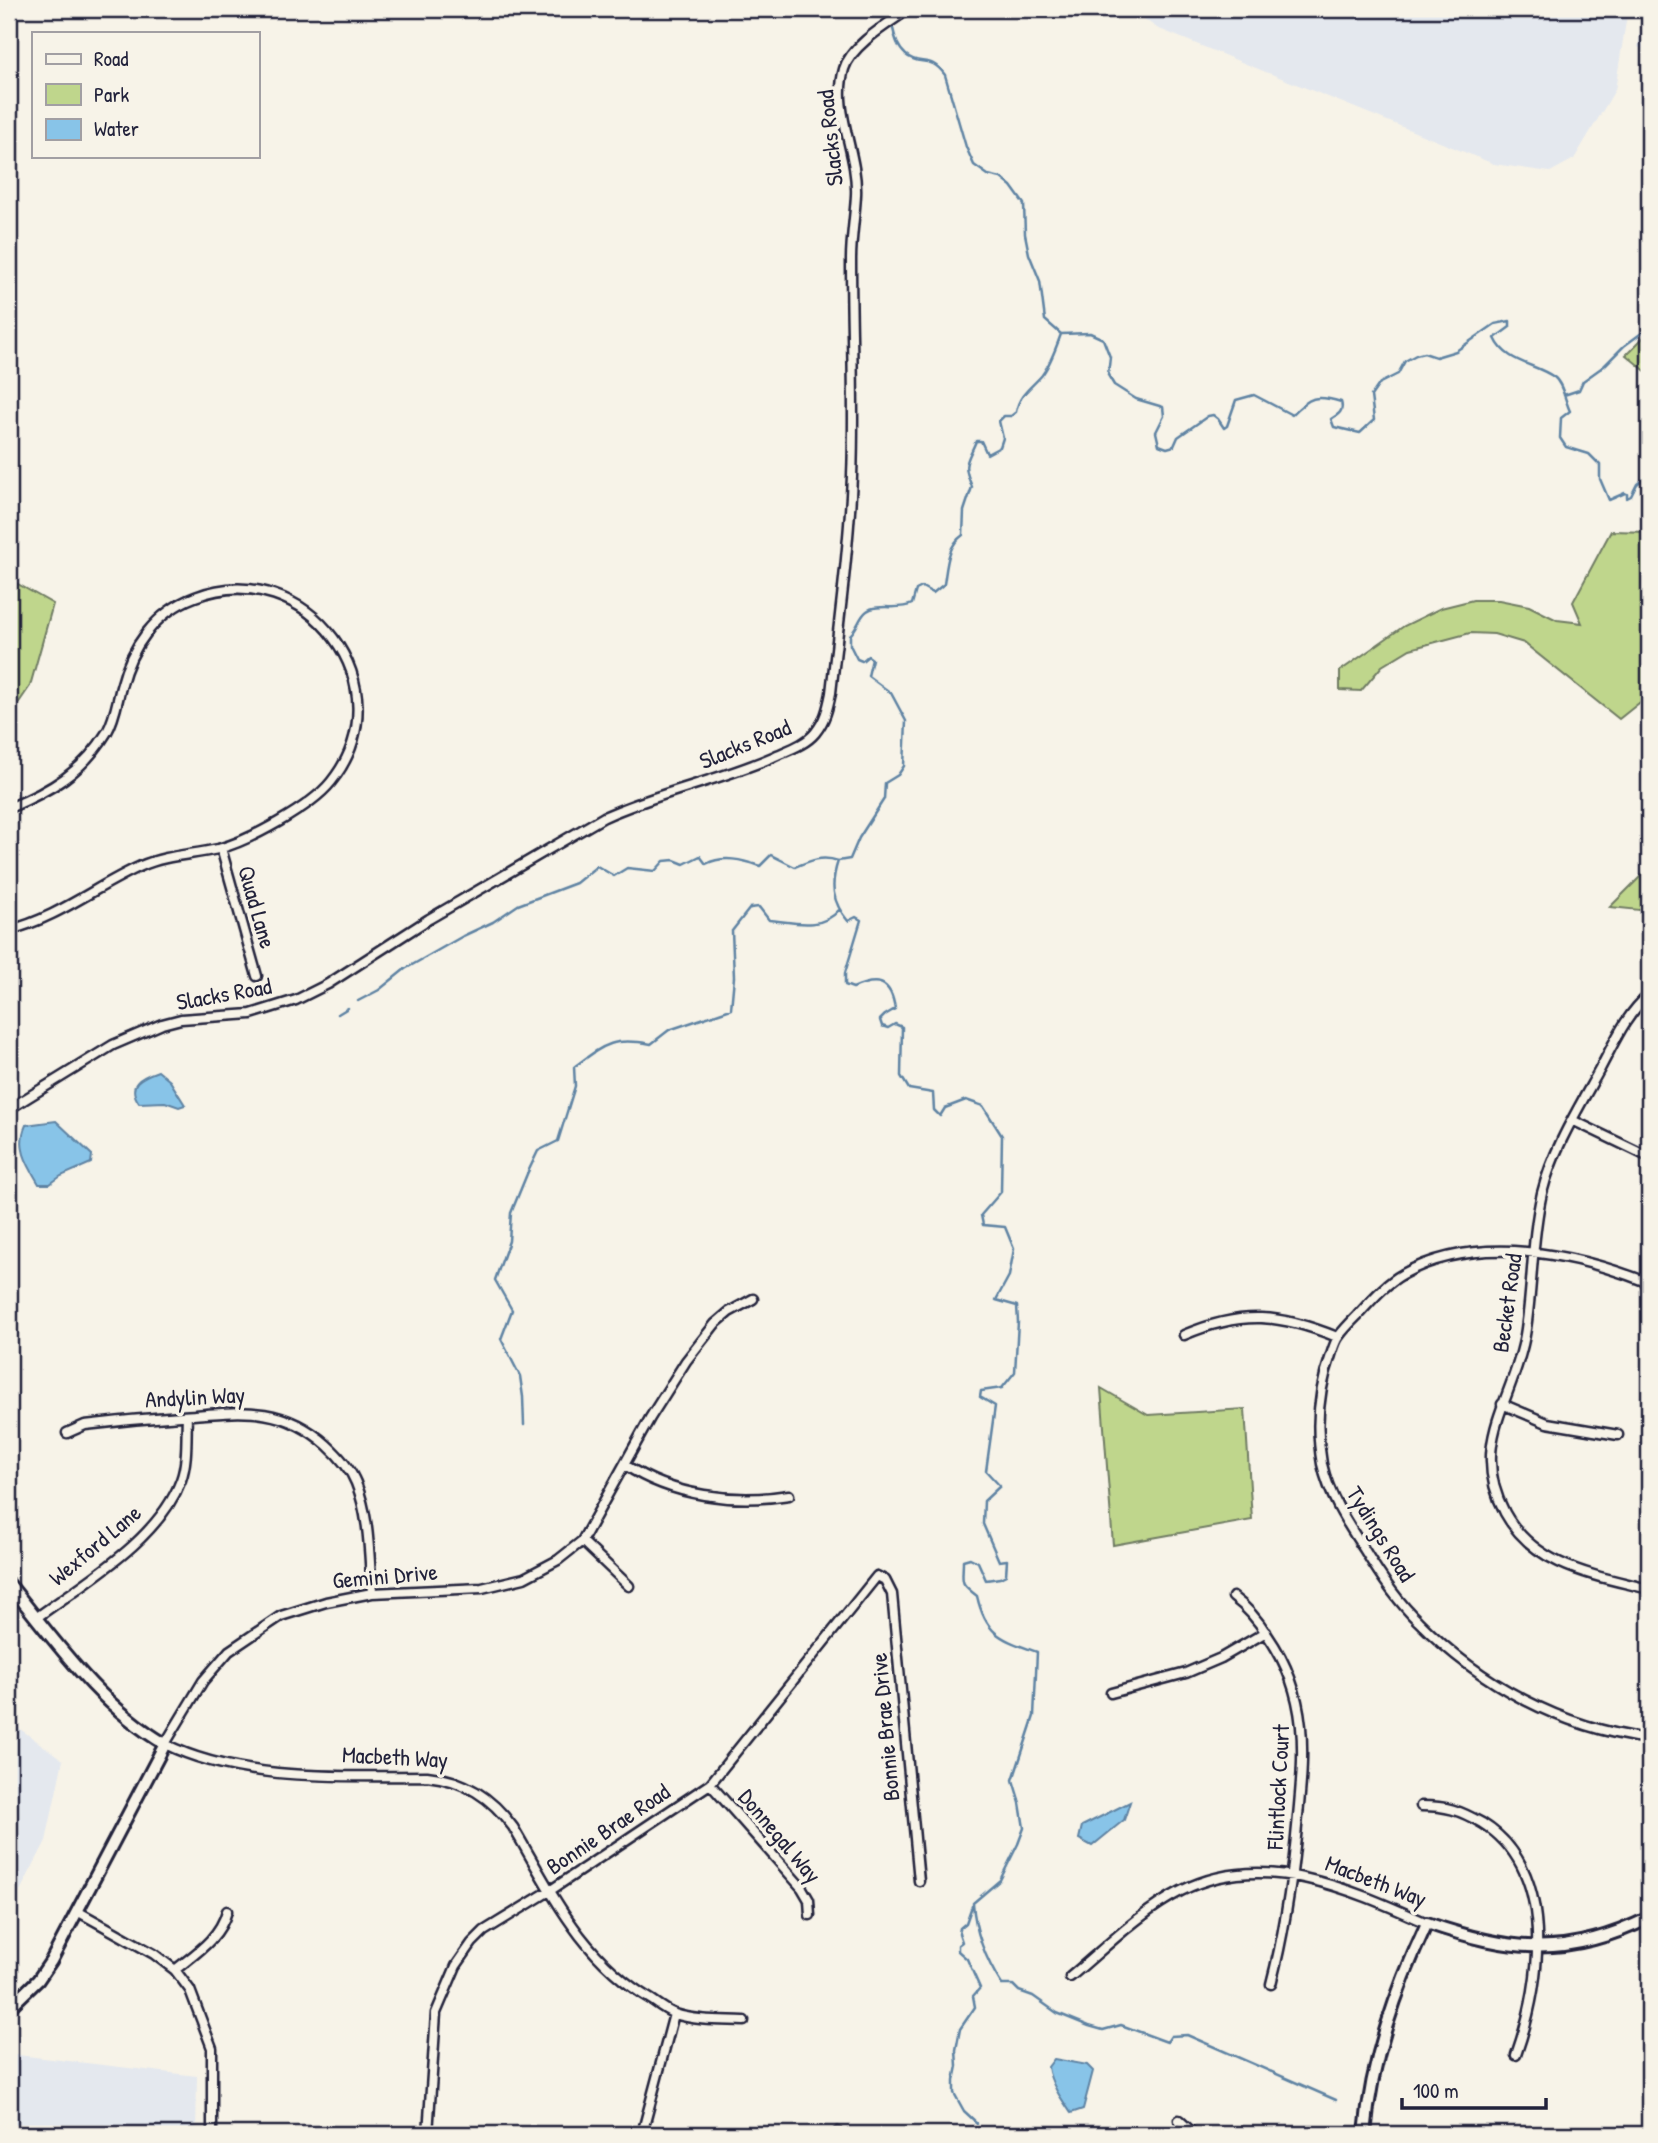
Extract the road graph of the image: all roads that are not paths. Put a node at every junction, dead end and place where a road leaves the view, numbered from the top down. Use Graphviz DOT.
graph roads {
  1 [pos="909,9"];
  2 [pos="9,808"];
  3 [pos="221,848"];
  4 [pos="9,930"];
  5 [pos="257,976"];
  6 [pos="1649,995"];
  7 [pos="9,1109"];
  8 [pos="1572,1120"];
  9 [pos="1649,1157"];
  10 [pos="1533,1253"];
  11 [pos="1649,1283"];
  12 [pos="753,1299"];
  13 [pos="1184,1335"];
  14 [pos="1337,1337"];
  15 [pos="1502,1405"];
  16 [pos="187,1416"];
  17 [pos="67,1433"];
  18 [pos="1618,1434"];
  19 [pos="625,1465"];
  20 [pos="789,1495"];
  21 [pos="582,1541"];
  22 [pos="877,1576"];
  23 [pos="9,1584"];
  24 [pos="629,1586"];
  25 [pos="1649,1589"];
  26 [pos="372,1594"];
  27 [pos="1233,1597"];
  28 [pos="36,1618"];
  29 [pos="1266,1632"];
  30 [pos="1111,1693"];
  31 [pos="1649,1739"];
  32 [pos="165,1744"];
  33 [pos="710,1784"];
  34 [pos="1421,1806"];
  35 [pos="1293,1874"];
  36 [pos="919,1881"];
  37 [pos="551,1891"];
  38 [pos="77,1911"];
  39 [pos="227,1911"];
  40 [pos="810,1916"];
  41 [pos="1649,1917"];
  42 [pos="1427,1923"];
  43 [pos="1536,1946"];
  44 [pos="175,1970"];
  45 [pos="1070,1976"];
  46 [pos="1271,1984"];
  47 [pos="9,2008"];
  48 [pos="674,2014"];
  49 [pos="744,2021"];
  50 [pos="1516,2055"];
  51 [pos="1179,2120"];
  52 [pos="212,2134"];
  53 [pos="428,2134"];
  54 [pos="642,2134"];
  55 [pos="1194,2134"];
  56 [pos="1365,2134"];
  1 -- 7 [label="street, Slacks Road"];
  2 -- 3 [label="street"];
  3 -- 4 [label="street"];
  3 -- 5 [label="street, Quad Lane"];
  6 -- 8 [label="street, Becket Road"];
  8 -- 9 [label="street"];
  8 -- 10 [label="street, Becket Road"];
  10 -- 11 [label="street, Tydings Road"];
  10 -- 14 [label="street, Tydings Road"];
  10 -- 15 [label="street, Becket Road"];
  12 -- 19 [label="street, Gemini Drive"];
  13 -- 14 [label="street"];
  14 -- 31 [label="street, Tydings Road"];
  15 -- 18 [label="street"];
  15 -- 25 [label="street, Becket Road"];
  16 -- 17 [label="street, Andylin Way"];
  16 -- 26 [label="street, Andylin Way"];
  16 -- 28 [label="street, Wexford Lane"];
  19 -- 20 [label="street"];
  19 -- 21 [label="street, Gemini Drive"];
  21 -- 24 [label="street"];
  21 -- 26 [label="street, Gemini Drive"];
  22 -- 33 [label="street, Bonnie Brae Road"];
  22 -- 36 [label="street, Bonnie Brae Drive"];
  23 -- 28 [label="street, Macbeth Way"];
  26 -- 32 [label="street, Gemini Drive"];
  27 -- 29 [label="street, Flintlock Court"];
  28 -- 32 [label="street, Macbeth Way"];
  29 -- 30 [label="street"];
  29 -- 35 [label="street, Flintlock Court"];
  32 -- 37 [label="street, Macbeth Way"];
  32 -- 38 [label="street, Gemini Drive"];
  33 -- 37 [label="street, Bonnie Brae Road"];
  33 -- 40 [label="street, Donnegal Way"];
  34 -- 43 [label="street"];
  35 -- 42 [label="street, Macbeth Way"];
  35 -- 45 [label="street, Macbeth Way"];
  35 -- 46 [label="street, Flintlock Court"];
  37 -- 48 [label="street, Macbeth Way"];
  37 -- 53 [label="street, Bonnie Brae Road"];
  38 -- 44 [label="street"];
  38 -- 47 [label="street, Gemini Drive"];
  39 -- 44 [label="street"];
  41 -- 43 [label="street, Macbeth Way"];
  42 -- 43 [label="street, Macbeth Way"];
  42 -- 56 [label="street"];
  43 -- 50 [label="street"];
  44 -- 52 [label="street"];
  48 -- 49 [label="street, Macbeth Way"];
  48 -- 54 [label="street"];
  51 -- 55 [label="street"];
}
